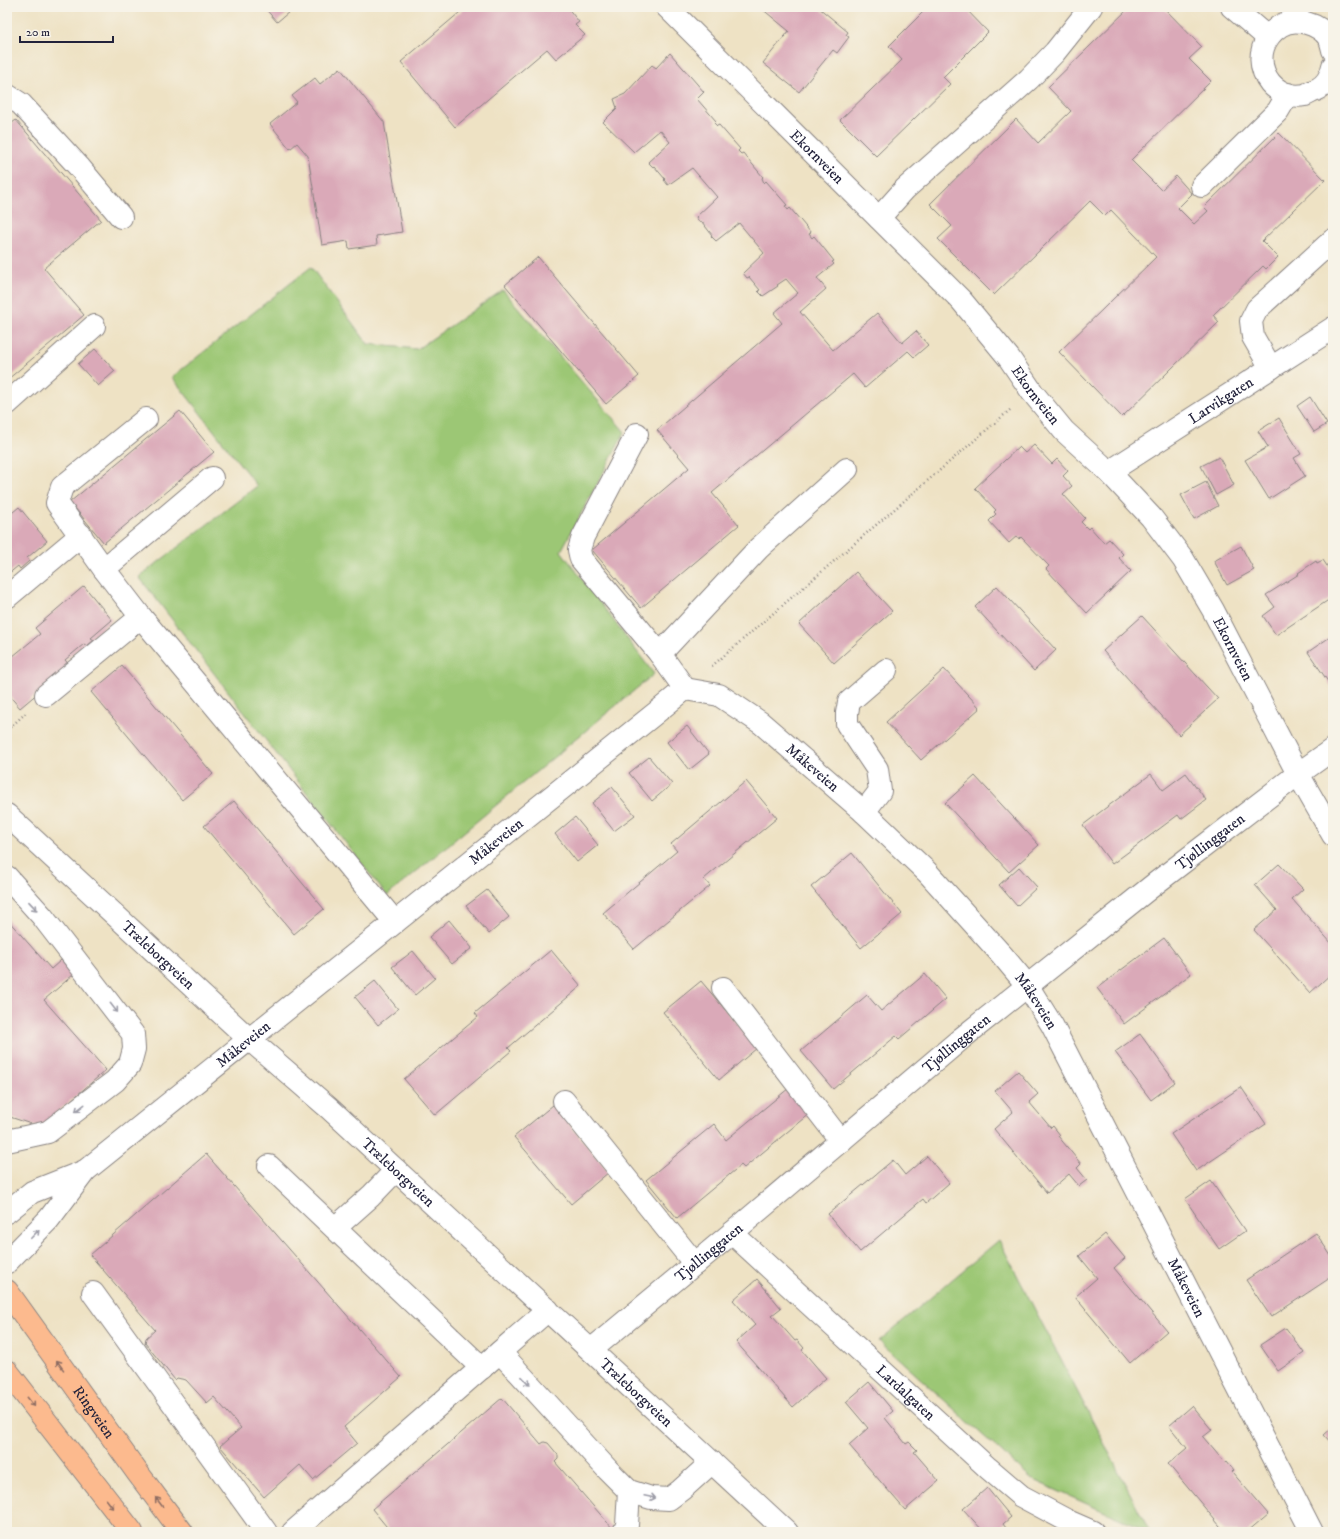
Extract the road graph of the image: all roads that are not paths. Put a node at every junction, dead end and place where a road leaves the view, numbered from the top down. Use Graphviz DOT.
graph roads {
  1 [pos="667,7"];
  2 [pos="1091,7"];
  3 [pos="1232,7"];
  4 [pos="1267,37"];
  5 [pos="1333,50"];
  6 [pos="1333,66"];
  7 [pos="1327,93"];
  8 [pos="1288,94"];
  9 [pos="7,95"];
  10 [pos="1202,186"];
  11 [pos="121,217"];
  12 [pos="879,218"];
  13 [pos="1333,240"];
  14 [pos="94,326"];
  15 [pos="1333,328"];
  16 [pos="1271,368"];
  17 [pos="7,404"];
  18 [pos="146,419"];
  19 [pos="637,434"];
  20 [pos="847,470"];
  21 [pos="1109,472"];
  22 [pos="212,478"];
  23 [pos="81,535"];
  24 [pos="104,569"];
  25 [pos="7,597"];
  26 [pos="141,617"];
  27 [pos="660,654"];
  28 [pos="886,670"];
  29 [pos="686,689"];
  30 [pos="46,695"];
  31 [pos="1333,749"];
  32 [pos="1298,774"];
  33 [pos="864,812"];
  34 [pos="10,823"];
  35 [pos="1333,835"];
  36 [pos="7,878"];
  37 [pos="395,922"];
  38 [pos="1027,985"];
  39 [pos="723,988"];
  40 [pos="249,1039"];
  41 [pos="564,1101"];
  42 [pos="841,1140"];
  43 [pos="7,1141"];
  44 [pos="268,1166"];
  45 [pos="396,1170"];
  46 [pos="85,1171"];
  47 [pos="7,1212"];
  48 [pos="335,1228"];
  49 [pos="732,1233"];
  50 [pos="7,1262"];
  51 [pos="695,1264"];
  52 [pos="7,1291"];
  53 [pos="93,1293"];
  54 [pos="548,1310"];
  55 [pos="591,1350"];
  56 [pos="500,1352"];
  57 [pos="482,1368"];
  58 [pos="7,1371"];
  59 [pos="712,1462"];
  60 [pos="629,1491"];
  61 [pos="132,1532"];
  62 [pos="182,1532"];
  63 [pos="266,1532"];
  64 [pos="293,1532"];
  65 [pos="624,1532"];
  66 [pos="787,1532"];
  67 [pos="1093,1532"];
  68 [pos="1312,1532"];
  1 -- 12 [label="street, Ekornveien"];
  2 -- 12 [label="street"];
  3 -- 4 [label="street"];
  4 -- 5 [label="street"];
  4 -- 8 [label="street"];
  6 -- 7 [label="street"];
  7 -- 8 [label="street"];
  8 -- 10 [label="street"];
  9 -- 11 [label="street"];
  12 -- 21 [label="street, Ekornveien"];
  13 -- 16 [label="street"];
  14 -- 17 [label="street"];
  15 -- 16 [label="street, Larvikgaten"];
  16 -- 21 [label="street, Larvikgaten"];
  18 -- 23 [label="street"];
  19 -- 27 [label="street"];
  20 -- 27 [label="street"];
  21 -- 32 [label="street, Ekornveien"];
  22 -- 24 [label="street"];
  23 -- 24 [label="street"];
  23 -- 25 [label="street"];
  24 -- 26 [label="street"];
  26 -- 30 [label="street"];
  26 -- 37 [label="street"];
  27 -- 29 [label="street"];
  28 -- 33 [label="street"];
  29 -- 33 [label="street, Måkeveien"];
  29 -- 37 [label="street, Måkeveien"];
  31 -- 32 [label="street, Tjøllinggaten"];
  32 -- 35 [label="street, Ekornveien"];
  32 -- 38 [label="street, Tjøllinggaten"];
  33 -- 38 [label="street, Måkeveien"];
  34 -- 40 [label="street, Træleborgveien"];
  36 -- 43 [label="street, one-way"];
  37 -- 40 [label="street, Måkeveien"];
  38 -- 42 [label="street, Tjøllinggaten"];
  38 -- 68 [label="street, Måkeveien"];
  39 -- 42 [label="street"];
  40 -- 45 [label="street, Træleborgveien"];
  40 -- 46 [label="street, Måkeveien"];
  41 -- 51 [label="street"];
  42 -- 49 [label="street, Tjøllinggaten"];
  44 -- 48 [label="street"];
  45 -- 48 [label="street"];
  45 -- 54 [label="street, Træleborgveien"];
  46 -- 47 [label="street, Måkeveien"];
  50 -- 46 [label="street, Måkeveien, one-way"];
  48 -- 57 [label="street"];
  49 -- 51 [label="street, Tjøllinggaten"];
  49 -- 67 [label="street, Lardalgaten"];
  51 -- 55 [label="street, Tjøllinggaten"];
  62 -- 52 [label="main road, Ringveien, one-way"];
  53 -- 63 [label="street"];
  54 -- 55 [label="street, Træleborgveien"];
  54 -- 56 [label="street"];
  55 -- 59 [label="street, Træleborgveien"];
  56 -- 57 [label="street"];
  56 -- 60 [label="street, one-way"];
  57 -- 64 [label="street"];
  58 -- 61 [label="main road, one-way"];
  60 -- 59 [label="street, one-way"];
  59 -- 66 [label="street, Træleborgveien"];
  60 -- 65 [label="street"];
}
